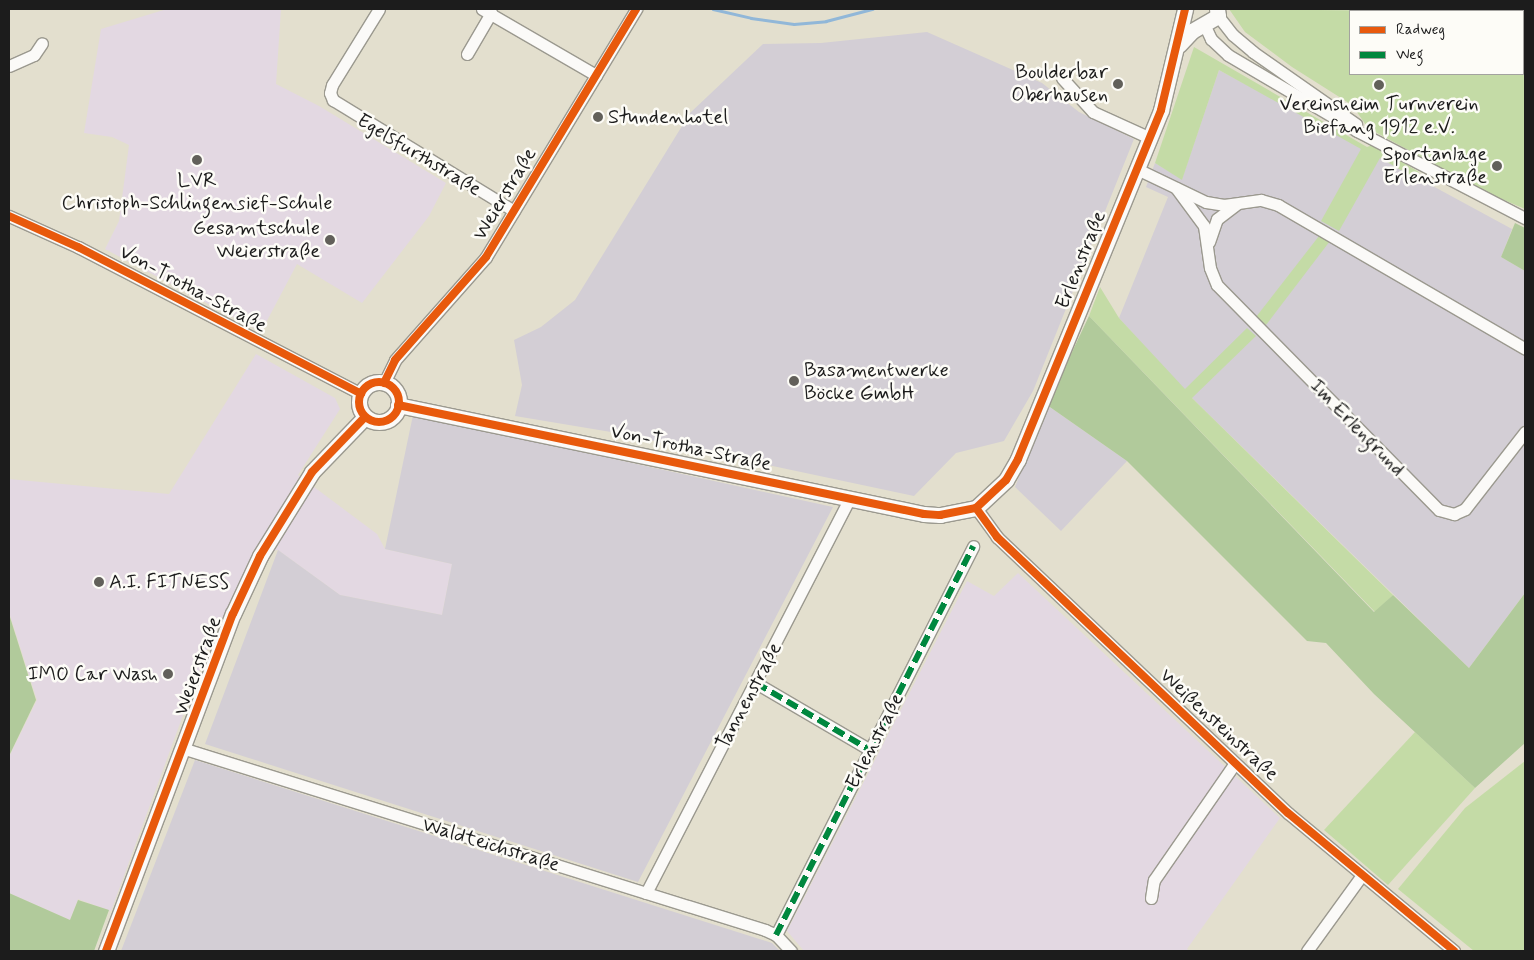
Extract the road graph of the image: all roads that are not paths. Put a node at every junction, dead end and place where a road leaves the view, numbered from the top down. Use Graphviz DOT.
graph roads {
  1 [pos="379,9"];
  2 [pos="636,9"];
  3 [pos="1185,9"];
  4 [pos="486,11"];
  5 [pos="1218,12"];
  6 [pos="1202,16"];
  7 [pos="42,43"];
  8 [pos="1179,45"];
  9 [pos="467,54"];
  10 [pos="9,66"];
  11 [pos="596,75"];
  12 [pos="1062,78"];
  13 [pos="1150,138"];
  14 [pos="1383,144"];
  15 [pos="1137,169"];
  16 [pos="1176,188"];
  17 [pos="1238,203"];
  18 [pos="514,212"];
  19 [pos="9,216"];
  20 [pos="1525,218"];
  21 [pos="1208,246"];
  22 [pos="1525,349"];
  23 [pos="384,383"];
  24 [pos="361,394"];
  25 [pos="398,405"];
  26 [pos="365,417"];
  27 [pos="1525,432"];
  28 [pos="850,498"];
  29 [pos="976,508"];
  30 [pos="973,546"];
  31 [pos="756,683"];
  32 [pos="185,749"];
  33 [pos="870,750"];
  34 [pos="1235,763"];
  35 [pos="1362,875"];
  36 [pos="646,893"];
  37 [pos="1151,898"];
  38 [pos="776,935"];
  39 [pos="106,951"];
  40 [pos="791,951"];
  41 [pos="1307,951"];
  42 [pos="1454,951"];
  1 -- 18 [label="street, Egelsfurthstraße"];
  2 -- 11 [label="street, Weierstraße"];
  3 -- 8 [label="main road, Erlenstraße"];
  4 -- 9 [label="street"];
  4 -- 11 [label="street"];
  5 -- 6 [label="main road"];
  5 -- 14 [label="street"];
  6 -- 8 [label="main road"];
  6 -- 14 [label="street"];
  7 -- 10 [label="street"];
  8 -- 13 [label="main road, Erlenstraße"];
  11 -- 18 [label="street, Weierstraße"];
  12 -- 13 [label="street"];
  13 -- 15 [label="main road, Erlenstraße"];
  14 -- 20 [label="street"];
  15 -- 16 [label="street, Im Erlengrund"];
  15 -- 29 [label="main road, Erlenstraße"];
  16 -- 17 [label="street, Im Erlengrund"];
  16 -- 21 [label="street, Im Erlengrund"];
  17 -- 21 [label="street, Im Erlengrund"];
  17 -- 22 [label="street, Im Erlengrund"];
  18 -- 23 [label="street, Weierstraße"];
  19 -- 24 [label="street, Von-Trotha-Straße"];
  21 -- 27 [label="street, Im Erlengrund"];
  23 -- 24 [label="main road"];
  23 -- 25 [label="main road"];
  24 -- 26 [label="main road"];
  25 -- 26 [label="main road"];
  25 -- 28 [label="main road, Von-Trotha-Straße"];
  26 -- 32 [label="main road, Weierstraße"];
  28 -- 29 [label="main road, Von-Trotha-Straße"];
  28 -- 31 [label="street, Tannenstraße"];
  29 -- 34 [label="street, Weißensteinstraße"];
  30 -- 33 [label="street, Erlenstraße"];
  31 -- 33 [label="street"];
  31 -- 36 [label="street, Tannenstraße"];
  32 -- 36 [label="street, Waldteichstraße"];
  32 -- 39 [label="main road, Weierstraße"];
  33 -- 38 [label="street, Erlenstraße"];
  34 -- 35 [label="street, Weißensteinstraße"];
  34 -- 37 [label="street, Weißensteinstraße"];
  35 -- 41 [label="street"];
  35 -- 42 [label="street, Weißensteinstraße"];
  36 -- 38 [label="street, Waldteichstraße"];
  38 -- 40 [label="street, Waldteichstraße"];
}
